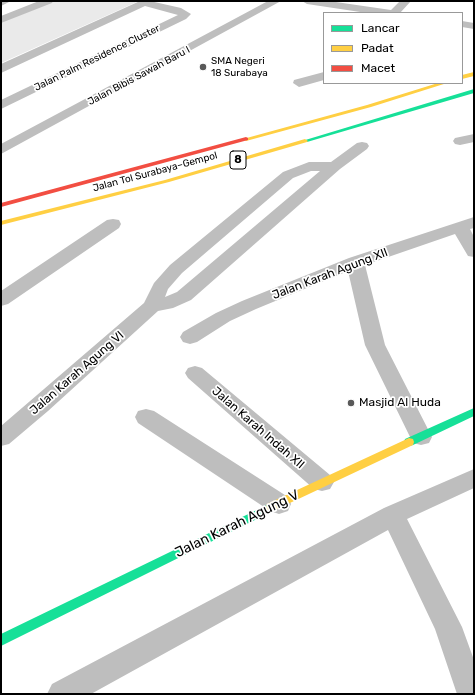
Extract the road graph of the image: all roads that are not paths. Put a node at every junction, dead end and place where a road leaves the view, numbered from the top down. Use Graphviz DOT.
graph roads {
  1 [pos="6,1"];
  2 [pos="48,1"];
  3 [pos="276,1"];
  4 [pos="307,1"];
  5 [pos="406,1"];
  6 [pos="1,3"];
  7 [pos="382,12"];
  8 [pos="395,12"];
  9 [pos="1,20"];
  10 [pos="463,24"];
  11 [pos="474,26"];
  12 [pos="1,69"];
  13 [pos="474,74"];
  14 [pos="323,76"];
  15 [pos="463,78"];
  16 [pos="299,83"];
  17 [pos="441,84"];
  18 [pos="474,90"];
  19 [pos="1,104"];
  20 [pos="474,138"];
  21 [pos="460,141"];
  22 [pos="362,146"];
  23 [pos="1,150"];
  24 [pos="335,166"];
  25 [pos="1,205"];
  26 [pos="1,223"];
  27 [pos="112,224"];
  28 [pos="467,224"];
  29 [pos="474,252"];
  30 [pos="354,262"];
  31 [pos="1,300"];
  32 [pos="152,306"];
  33 [pos="190,337"];
  34 [pos="195,373"];
  35 [pos="474,412"];
  36 [pos="146,417"];
  37 [pos="421,437"];
  38 [pos="1,438"];
  39 [pos="474,478"];
  40 [pos="322,482"];
  41 [pos="279,504"];
  42 [pos="393,516"];
  43 [pos="1,640"];
  44 [pos="62,694"];
  45 [pos="472,694"];
  1 -- 6 [label="street"];
  2 -- 9 [label="street"];
  3 -- 23 [label="street, Jalan Bibis Sawah Baru I"];
  4 -- 7 [label="street"];
  5 -- 8 [label="street"];
  10 -- 11 [label="street"];
  12 -- 19 [label="street, Jalan Palm Residence Cluster"];
  13 -- 15 [label="main road"];
  14 -- 16 [label="street"];
  17 -- 25 [label="main road, Jalan Tol Surabaya–Gempol / 8"];
  18 -- 26 [label="main road, Jalan Tol Surabaya–Gempol / 8"];
  20 -- 21 [label="street"];
  22 -- 24 [label="street"];
  24 -- 32 [label="street"];
  24 -- 32 [label="street"];
  27 -- 31 [label="street"];
  28 -- 29 [label="street"];
  28 -- 30 [label="street, Jalan Karah Agung XII"];
  30 -- 33 [label="street, Jalan Karah Agung XII"];
  30 -- 37 [label="street"];
  32 -- 38 [label="street, Jalan Karah Agung VI"];
  34 -- 40 [label="street, Jalan Karah Indah XII"];
  35 -- 37 [label="main road, Jalan Karah Agung V"];
  36 -- 41 [label="street"];
  37 -- 40 [label="main road, Jalan Karah Agung V"];
  39 -- 42 [label="street"];
  40 -- 41 [label="main road, Jalan Karah Agung V"];
  41 -- 43 [label="main road, Jalan Karah Agung V"];
  42 -- 44 [label="street"];
  42 -- 45 [label="street"];
}
